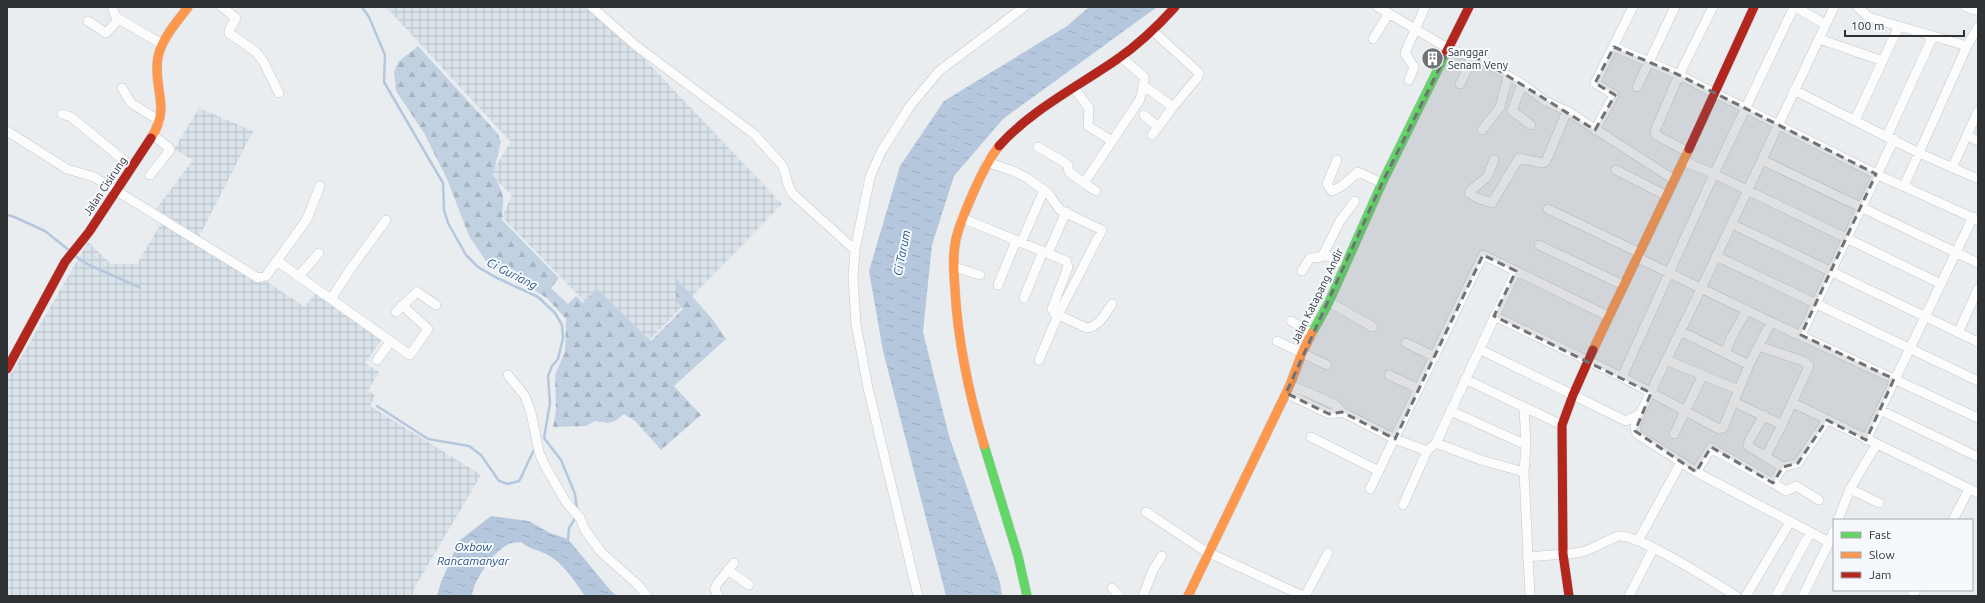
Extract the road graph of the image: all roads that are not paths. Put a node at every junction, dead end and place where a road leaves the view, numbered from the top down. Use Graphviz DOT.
graph roads {
  1 [pos="112,7"];
  2 [pos="188,7"];
  3 [pos="222,7"];
  4 [pos="592,7"];
  5 [pos="1024,7"];
  6 [pos="1175,7"];
  7 [pos="1378,7"];
  8 [pos="1425,7"];
  9 [pos="1470,7"];
  10 [pos="1633,7"];
  11 [pos="1675,7"];
  12 [pos="1713,7"];
  13 [pos="1754,7"];
  14 [pos="1794,7"];
  15 [pos="1834,7"];
  16 [pos="1858,7"];
  17 [pos="1966,7"];
  18 [pos="1978,11"];
  19 [pos="1389,14"];
  20 [pos="119,19"];
  21 [pos="88,21"];
  22 [pos="1826,24"];
  23 [pos="1899,26"];
  24 [pos="1978,27"];
  25 [pos="1415,28"];
  26 [pos="1153,31"];
  27 [pos="1933,36"];
  28 [pos="1373,39"];
  29 [pos="1819,39"];
  30 [pos="162,44"];
  31 [pos="1967,46"];
  32 [pos="1614,47"];
  33 [pos="1449,49"];
  34 [pos="1471,55"];
  35 [pos="1120,56"];
  36 [pos="1883,61"];
  37 [pos="1649,62"];
  38 [pos="1679,75"];
  39 [pos="1508,76"];
  40 [pos="1409,80"];
  41 [pos="1460,84"];
  42 [pos="1522,84"];
  43 [pos="1143,85"];
  44 [pos="1637,87"];
  45 [pos="122,88"];
  46 [pos="1074,88"];
  47 [pos="1794,90"];
  48 [pos="279,93"];
  49 [pos="1713,93"];
  50 [pos="1173,107"];
  51 [pos="1746,108"];
  52 [pos="1567,111"];
  53 [pos="1978,111"];
  54 [pos="62,114"];
  55 [pos="1144,115"];
  56 [pos="1855,120"];
  57 [pos="160,121"];
  58 [pos="1531,125"];
  59 [pos="1777,125"];
  60 [pos="1158,128"];
  61 [pos="1482,130"];
  62 [pos="1595,130"];
  63 [pos="7,131"];
  64 [pos="153,135"];
  65 [pos="1152,135"];
  66 [pos="1967,136"];
  67 [pos="1890,138"];
  68 [pos="1112,141"];
  69 [pos="1978,141"];
  70 [pos="1038,147"];
  71 [pos="1686,151"];
  72 [pos="1919,153"];
  73 [pos="1337,160"];
  74 [pos="1494,160"];
  75 [pos="1762,160"];
  76 [pos="1683,161"];
  77 [pos="987,162"];
  78 [pos="132,167"];
  79 [pos="1952,168"];
  80 [pos="1616,170"];
  81 [pos="1714,174"];
  82 [pos="1876,174"];
  83 [pos="150,175"];
  84 [pos="1673,179"];
  85 [pos="1978,179"];
  86 [pos="1084,183"];
  87 [pos="1382,184"];
  88 [pos="320,186"];
  89 [pos="1904,186"];
  90 [pos="1044,190"];
  91 [pos="1096,191"];
  92 [pos="1747,191"];
  93 [pos="116,192"];
  94 [pos="1665,195"];
  95 [pos="1355,201"];
  96 [pos="1861,206"];
  97 [pos="1548,209"];
  98 [pos="1066,212"];
  99 [pos="962,218"];
  100 [pos="1975,218"];
  101 [pos="386,220"];
  102 [pos="1732,224"];
  103 [pos="1846,239"];
  104 [pos="1018,242"];
  105 [pos="1539,245"];
  106 [pos="855,250"];
  107 [pos="1045,252"];
  108 [pos="1956,252"];
  109 [pos="319,253"];
  110 [pos="1324,254"];
  111 [pos="1639,255"];
  112 [pos="1716,256"];
  113 [pos="277,261"];
  114 [pos="1978,263"];
  115 [pos="1346,264"];
  116 [pos="954,268"];
  117 [pos="1302,271"];
  118 [pos="1516,271"];
  119 [pos="1831,272"];
  120 [pos="1671,273"];
  121 [pos="980,275"];
  122 [pos="298,277"];
  123 [pos="1941,284"];
  124 [pos="998,285"];
  125 [pos="1623,285"];
  126 [pos="1701,289"];
  127 [pos="1978,289"];
  128 [pos="1024,298"];
  129 [pos="331,299"];
  130 [pos="1975,301"];
  131 [pos="1329,302"];
  132 [pos="1112,304"];
  133 [pos="1815,304"];
  134 [pos="436,305"];
  135 [pos="1747,310"];
  136 [pos="1058,315"];
  137 [pos="1494,316"];
  138 [pos="1610,317"];
  139 [pos="1926,317"];
  140 [pos="1291,321"];
  141 [pos="1771,322"];
  142 [pos="1373,327"];
  143 [pos="1680,331"];
  144 [pos="1958,333"];
  145 [pos="1313,334"];
  146 [pos="1800,335"];
  147 [pos="391,341"];
  148 [pos="1277,341"];
  149 [pos="1978,342"];
  150 [pos="1406,343"];
  151 [pos="1759,346"];
  152 [pos="1479,349"];
  153 [pos="1910,349"];
  154 [pos="1725,353"];
  155 [pos="1302,354"];
  156 [pos="1435,357"];
  157 [pos="377,360"];
  158 [pos="1039,360"];
  159 [pos="1666,360"];
  160 [pos="1588,362"];
  161 [pos="1327,364"];
  162 [pos="1749,365"];
  163 [pos="7,369"];
  164 [pos="508,375"];
  165 [pos="1388,375"];
  166 [pos="1703,375"];
  167 [pos="1622,377"];
  168 [pos="1465,379"];
  169 [pos="1894,379"];
  170 [pos="1978,382"];
  171 [pos="1288,389"];
  172 [pos="1419,389"];
  173 [pos="1739,390"];
  174 [pos="1651,393"];
  175 [pos="1573,395"];
  176 [pos="1734,402"];
  177 [pos="1793,403"];
  178 [pos="1524,408"];
  179 [pos="1686,410"];
  180 [pos="1880,410"];
  181 [pos="1451,411"];
  182 [pos="1640,414"];
  183 [pos="1764,415"];
  184 [pos="1978,418"];
  185 [pos="1827,420"];
  186 [pos="1782,425"];
  187 [pos="1562,426"];
  188 [pos="1674,434"];
  189 [pos="1311,437"];
  190 [pos="1395,438"];
  191 [pos="1866,440"];
  192 [pos="1436,443"];
  193 [pos="1526,445"];
  194 [pos="1876,445"];
  195 [pos="1427,451"];
  196 [pos="1766,456"];
  197 [pos="1978,457"];
  198 [pos="1681,462"];
  199 [pos="1783,467"];
  200 [pos="1378,472"];
  201 [pos="1524,472"];
  202 [pos="1696,472"];
  203 [pos="1773,483"];
  204 [pos="1370,489"];
  205 [pos="1850,489"];
  206 [pos="1969,489"];
  207 [pos="1978,493"];
  208 [pos="1819,500"];
  209 [pos="1879,503"];
  210 [pos="1404,505"];
  211 [pos="1146,512"];
  212 [pos="1838,519"];
  213 [pos="1954,519"];
  214 [pos="1790,522"];
  215 [pos="1833,532"];
  216 [pos="1810,533"];
  217 [pos="1638,541"];
  218 [pos="1829,542"];
  219 [pos="1654,549"];
  220 [pos="1210,553"];
  221 [pos="1328,553"];
  222 [pos="1563,554"];
  223 [pos="1162,556"];
  224 [pos="1527,556"];
  225 [pos="748,584"];
  226 [pos="1112,588"];
  227 [pos="647,596"];
  228 [pos="718,596"];
  229 [pos="918,596"];
  230 [pos="1027,596"];
  231 [pos="1119,596"];
  232 [pos="1143,596"];
  233 [pos="1188,596"];
  234 [pos="1304,596"];
  235 [pos="1530,596"];
  236 [pos="1569,596"];
  237 [pos="1629,596"];
  238 [pos="1736,596"];
  239 [pos="1746,596"];
  240 [pos="1776,596"];
  241 [pos="1803,596"];
  1 -- 20 [label="street"];
  2 -- 30 [label="street, Jalan Cisirung"];
  3 -- 48 [label="street"];
  4 -- 106 [label="street"];
  5 -- 106 [label="street"];
  6 -- 26 [label="street"];
  7 -- 19 [label="street"];
  8 -- 25 [label="street"];
  9 -- 33 [label="street, Jalan Katapang Andir"];
  10 -- 32 [label="street"];
  11 -- 37 [label="street"];
  12 -- 38 [label="street"];
  13 -- 49 [label="street"];
  14 -- 22 [label="street"];
  14 -- 51 [label="street"];
  15 -- 22 [label="street"];
  16 -- 23 [label="street"];
  17 -- 18 [label="street"];
  19 -- 25 [label="street"];
  19 -- 28 [label="street"];
  20 -- 21 [label="street"];
  20 -- 30 [label="street"];
  22 -- 29 [label="street"];
  23 -- 27 [label="street"];
  23 -- 36 [label="street"];
  24 -- 31 [label="street"];
  25 -- 33 [label="street"];
  25 -- 40 [label="street"];
  26 -- 35 [label="street"];
  26 -- 50 [label="street"];
  27 -- 31 [label="street"];
  27 -- 67 [label="street"];
  29 -- 36 [label="street"];
  29 -- 47 [label="street"];
  30 -- 57 [label="street, Jalan Cisirung"];
  31 -- 72 [label="street"];
  32 -- 37 [label="street"];
  32 -- 62 [label="street"];
  33 -- 34 [label="street"];
  33 -- 87 [label="street, Jalan Katapang Andir"];
  34 -- 39 [label="street"];
  34 -- 41 [label="street"];
  35 -- 43 [label="street"];
  35 -- 46 [label="street"];
  36 -- 56 [label="street"];
  37 -- 38 [label="street"];
  37 -- 44 [label="street"];
  38 -- 49 [label="street"];
  38 -- 71 [label="street"];
  39 -- 42 [label="street"];
  39 -- 61 [label="street"];
  42 -- 52 [label="street"];
  42 -- 58 [label="street"];
  43 -- 50 [label="street"];
  43 -- 68 [label="street"];
  45 -- 57 [label="street"];
  46 -- 68 [label="street"];
  46 -- 77 [label="street"];
  47 -- 56 [label="street"];
  47 -- 59 [label="street"];
  49 -- 51 [label="street"];
  49 -- 71 [label="street"];
  50 -- 60 [label="street"];
  51 -- 59 [label="street"];
  51 -- 81 [label="street"];
  52 -- 62 [label="street"];
  52 -- 74 [label="street"];
  53 -- 66 [label="street"];
  54 -- 78 [label="street"];
  55 -- 60 [label="street"];
  56 -- 67 [label="street"];
  57 -- 64 [label="street, Jalan Cisirung"];
  59 -- 75 [label="street"];
  59 -- 82 [label="street"];
  60 -- 65 [label="street"];
  62 -- 84 [label="street"];
  63 -- 93 [label="street"];
  64 -- 78 [label="street, Jalan Cisirung"];
  64 -- 83 [label="street"];
  66 -- 69 [label="street"];
  66 -- 79 [label="street"];
  67 -- 72 [label="street"];
  67 -- 82 [label="street"];
  68 -- 86 [label="street"];
  70 -- 86 [label="street"];
  71 -- 76 [label="street"];
  72 -- 79 [label="street"];
  72 -- 89 [label="street"];
  73 -- 87 [label="street"];
  75 -- 92 [label="street"];
  75 -- 96 [label="street"];
  76 -- 81 [label="street"];
  76 -- 84 [label="street"];
  77 -- 90 [label="street"];
  77 -- 99 [label="street"];
  78 -- 93 [label="street, Jalan Cisirung"];
  79 -- 85 [label="street"];
  80 -- 94 [label="street"];
  81 -- 92 [label="street"];
  81 -- 120 [label="street"];
  82 -- 89 [label="street"];
  82 -- 96 [label="street"];
  84 -- 94 [label="street"];
  86 -- 91 [label="street"];
  87 -- 115 [label="street, Jalan Katapang Andir"];
  88 -- 113 [label="street"];
  89 -- 100 [label="street"];
  90 -- 98 [label="street"];
  90 -- 104 [label="street"];
  92 -- 102 [label="street"];
  92 -- 103 [label="street"];
  93 -- 113 [label="street"];
  93 -- 163 [label="street, Jalan Cisirung"];
  94 -- 111 [label="street"];
  95 -- 110 [label="street"];
  96 -- 103 [label="street"];
  96 -- 108 [label="street"];
  97 -- 111 [label="street"];
  98 -- 107 [label="street"];
  98 -- 136 [label="street"];
  99 -- 104 [label="street"];
  99 -- 116 [label="street"];
  100 -- 108 [label="street"];
  101 -- 129 [label="street"];
  102 -- 112 [label="street"];
  102 -- 119 [label="street"];
  103 -- 119 [label="street"];
  103 -- 123 [label="street"];
  104 -- 107 [label="street"];
  104 -- 124 [label="street"];
  105 -- 125 [label="street"];
  106 -- 229 [label="street"];
  107 -- 128 [label="street"];
  107 -- 136 [label="street"];
  108 -- 114 [label="street"];
  108 -- 123 [label="street"];
  109 -- 122 [label="street"];
  110 -- 115 [label="street"];
  110 -- 117 [label="street"];
  111 -- 120 [label="street"];
  111 -- 125 [label="street"];
  112 -- 126 [label="street"];
  112 -- 133 [label="street"];
  113 -- 122 [label="street"];
  115 -- 131 [label="street, Jalan Katapang Andir"];
  116 -- 121 [label="street"];
  116 -- 230 [label="street"];
  118 -- 137 [label="street"];
  118 -- 138 [label="street"];
  118 -- 156 [label="street"];
  119 -- 133 [label="street"];
  119 -- 139 [label="street"];
  120 -- 126 [label="street"];
  120 -- 167 [label="street"];
  122 -- 129 [label="street"];
  123 -- 139 [label="street"];
  125 -- 138 [label="street"];
  126 -- 135 [label="street"];
  126 -- 143 [label="street"];
  127 -- 130 [label="street"];
  129 -- 147 [label="street"];
  130 -- 144 [label="street"];
  131 -- 142 [label="street"];
  131 -- 145 [label="street, Jalan Katapang Andir"];
  132 -- 136 [label="street"];
  133 -- 146 [label="street"];
  133 -- 153 [label="street"];
  134 -- 147 [label="street"];
  135 -- 141 [label="street"];
  135 -- 154 [label="street"];
  136 -- 158 [label="street"];
  137 -- 152 [label="street"];
  137 -- 160 [label="street"];
  138 -- 160 [label="street"];
  139 -- 144 [label="street"];
  139 -- 153 [label="street"];
  140 -- 145 [label="street"];
  141 -- 146 [label="street"];
  141 -- 151 [label="street"];
  143 -- 154 [label="street"];
  143 -- 159 [label="street"];
  144 -- 149 [label="street"];
  145 -- 155 [label="street, Jalan Katapang Andir"];
  146 -- 169 [label="street"];
  147 -- 157 [label="street"];
  148 -- 155 [label="street"];
  150 -- 156 [label="street"];
  151 -- 162 [label="street"];
  151 -- 177 [label="street"];
  152 -- 168 [label="street"];
  152 -- 175 [label="street"];
  153 -- 169 [label="street"];
  153 -- 170 [label="street"];
  154 -- 162 [label="street"];
  155 -- 161 [label="street"];
  155 -- 171 [label="street, Jalan Katapang Andir"];
  156 -- 172 [label="street"];
  159 -- 166 [label="street"];
  159 -- 174 [label="street"];
  160 -- 167 [label="street"];
  160 -- 175 [label="street"];
  162 -- 173 [label="street"];
  164 -- 227 [label="street"];
  165 -- 172 [label="street"];
  166 -- 173 [label="street"];
  166 -- 179 [label="street"];
  167 -- 174 [label="street"];
  168 -- 178 [label="street"];
  168 -- 181 [label="street"];
  169 -- 180 [label="street"];
  169 -- 184 [label="street"];
  171 -- 190 [label="street"];
  171 -- 220 [label="street, Jalan Katapang Andir"];
  172 -- 190 [label="street"];
  173 -- 176 [label="street"];
  174 -- 179 [label="street"];
  174 -- 182 [label="street"];
  175 -- 182 [label="street"];
  175 -- 187 [label="street"];
  176 -- 179 [label="street"];
  176 -- 183 [label="street"];
  177 -- 185 [label="street"];
  177 -- 186 [label="street"];
  178 -- 187 [label="street"];
  178 -- 193 [label="street"];
  179 -- 188 [label="street"];
  180 -- 191 [label="street"];
  180 -- 197 [label="street"];
  181 -- 192 [label="street"];
  181 -- 193 [label="street"];
  182 -- 198 [label="street"];
  183 -- 186 [label="street"];
  183 -- 196 [label="street"];
  185 -- 191 [label="street"];
  185 -- 199 [label="street"];
  186 -- 196 [label="street"];
  187 -- 222 [label="street"];
  189 -- 200 [label="street"];
  190 -- 195 [label="street"];
  190 -- 200 [label="street"];
  191 -- 194 [label="street"];
  192 -- 195 [label="street"];
  192 -- 201 [label="street"];
  193 -- 201 [label="street"];
  194 -- 205 [label="street"];
  194 -- 206 [label="street"];
  195 -- 210 [label="street"];
  196 -- 199 [label="street"];
  198 -- 202 [label="street"];
  198 -- 217 [label="street"];
  199 -- 203 [label="street"];
  200 -- 204 [label="street"];
  201 -- 224 [label="street"];
  202 -- 203 [label="street"];
  202 -- 214 [label="street"];
  203 -- 208 [label="street"];
  205 -- 209 [label="street"];
  205 -- 212 [label="street"];
  206 -- 207 [label="street"];
  206 -- 213 [label="street"];
  211 -- 220 [label="street"];
  214 -- 216 [label="street"];
  214 -- 239 [label="street"];
  215 -- 218 [label="street"];
  216 -- 218 [label="street"];
  216 -- 240 [label="street"];
  217 -- 219 [label="street"];
  217 -- 222 [label="street"];
  218 -- 241 [label="street"];
  219 -- 237 [label="street"];
  219 -- 238 [label="street"];
  220 -- 233 [label="street, Jalan Katapang Andir"];
  220 -- 234 [label="street"];
  221 -- 234 [label="street"];
  222 -- 224 [label="street"];
  222 -- 236 [label="street"];
  223 -- 232 [label="street"];
  224 -- 235 [label="street"];
  225 -- 228 [label="street"];
  226 -- 231 [label="street"];
}
